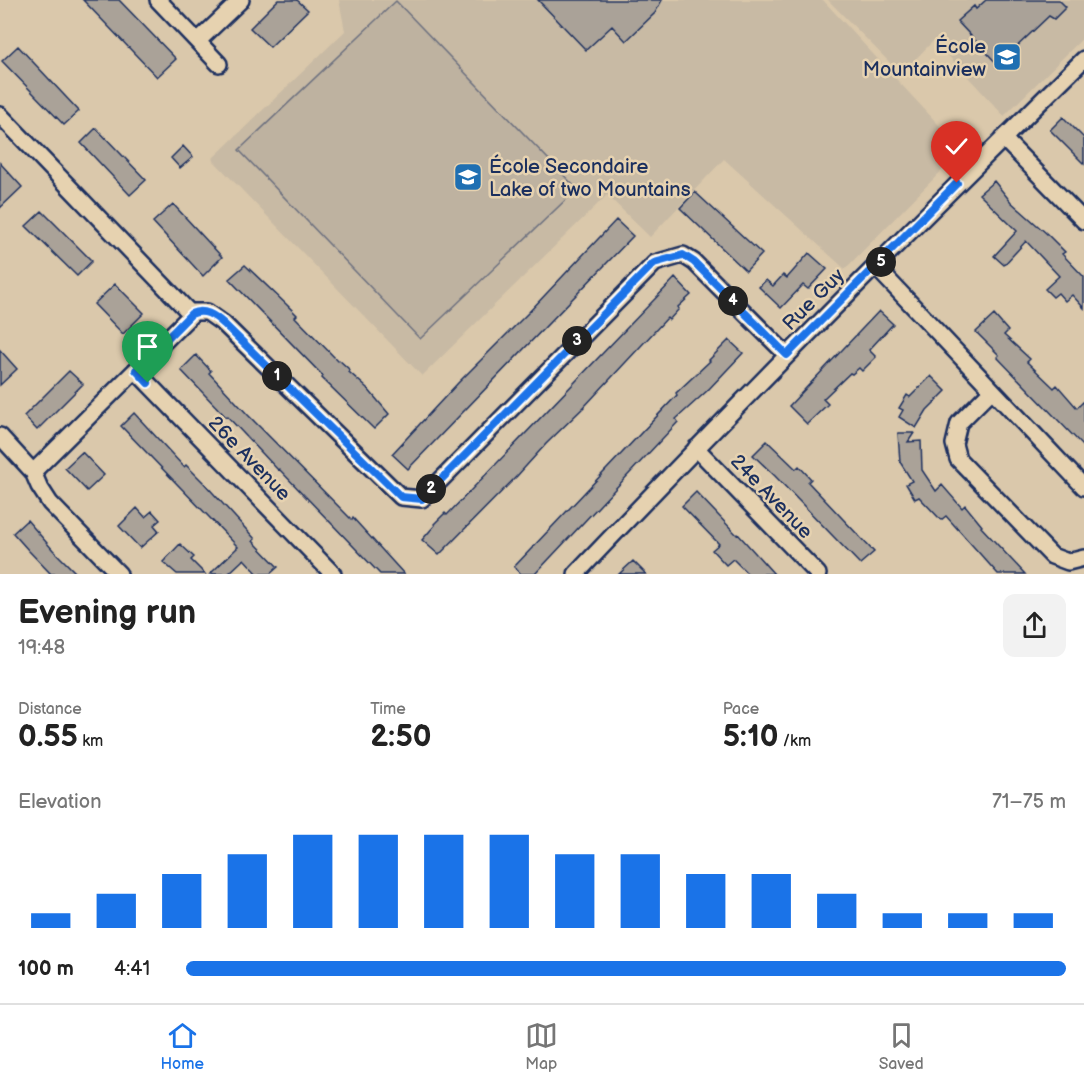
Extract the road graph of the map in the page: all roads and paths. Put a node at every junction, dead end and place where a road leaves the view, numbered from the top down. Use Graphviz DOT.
graph roads {
  1 [pos="158,0"];
  2 [pos="241,0"];
  3 [pos="198,41"];
  4 [pos="1084,59"];
  5 [pos="219,64"];
  6 [pos="0,115"];
  7 [pos="1004,138"];
  8 [pos="1084,221"];
  9 [pos="876,267"];
  10 [pos="191,314"];
  11 [pos="787,355"];
  12 [pos="136,370"];
  13 [pos="992,390"];
  14 [pos="0,436"];
  15 [pos="696,448"];
  16 [pos="33,471"];
  17 [pos="1084,487"];
  18 [pos="1084,558"];
  19 [pos="119,574"];
  20 [pos="333,574"];
  21 [pos="576,574"];
  22 [pos="818,574"];
  1 -- 3 [label="street"];
  2 -- 3 [label="street"];
  3 -- 5 [label="street"];
  4 -- 7 [label="street, Rue Guy"];
  6 -- 10 [label="street"];
  7 -- 8 [label="street"];
  7 -- 9 [label="street, Rue Guy"];
  9 -- 11 [label="street, Rue Guy"];
  9 -- 13 [label="street"];
  10 -- 11 [label="street"];
  10 -- 12 [label="street"];
  11 -- 15 [label="street, Rue Guy"];
  12 -- 16 [label="street"];
  12 -- 20 [label="street, 26e Avenue"];
  13 -- 17 [label="street"];
  13 -- 18 [label="street"];
  14 -- 16 [label="street"];
  15 -- 21 [label="street, Rue Guy"];
  15 -- 22 [label="street, 24e Avenue"];
  16 -- 19 [label="street"];
}
